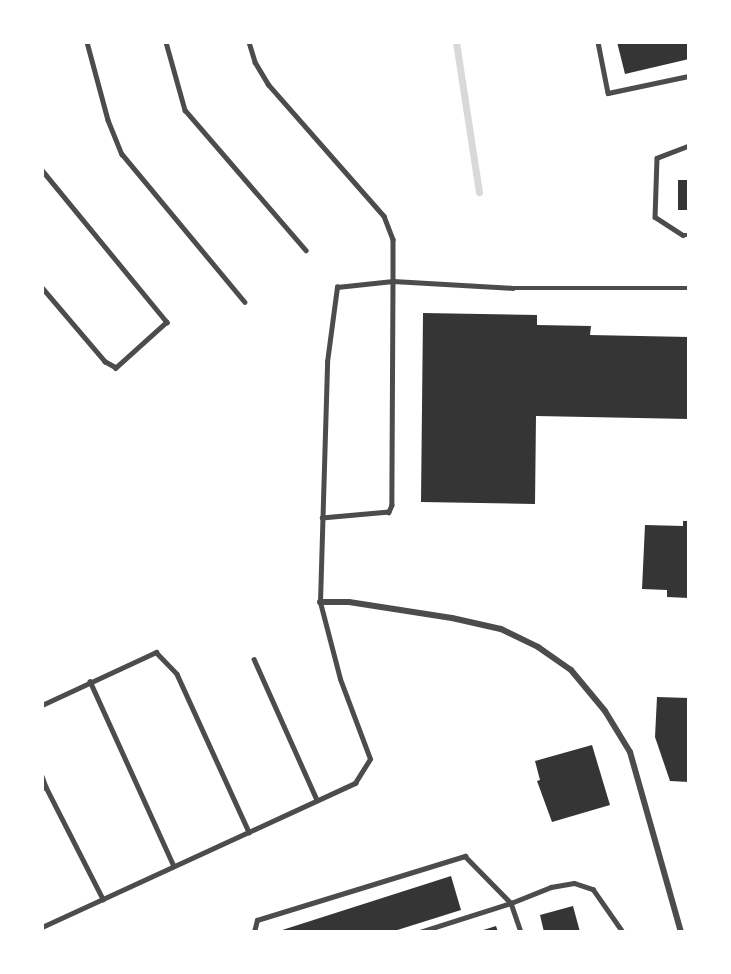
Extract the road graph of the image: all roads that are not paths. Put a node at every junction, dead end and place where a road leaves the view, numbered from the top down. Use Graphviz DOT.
graph roads {
  1 [pos="87,42"];
  2 [pos="166,42"];
  3 [pos="249,42"];
  4 [pos="598,42"];
  5 [pos="689,76"];
  6 [pos="689,146"];
  7 [pos="42,170"];
  8 [pos="689,235"];
  9 [pos="306,250"];
  10 [pos="393,281"];
  11 [pos="42,288"];
  12 [pos="689,288"];
  13 [pos="245,302"];
  14 [pos="322,518"];
  15 [pos="320,602"];
  16 [pos="254,659"];
  17 [pos="90,681"];
  18 [pos="42,705"];
  19 [pos="42,776"];
  20 [pos="44,788"];
  21 [pos="318,800"];
  22 [pos="249,831"];
  23 [pos="174,866"];
  24 [pos="103,899"];
  25 [pos="511,903"];
  26 [pos="42,927"];
  27 [pos="255,932"];
  28 [pos="420,932"];
  29 [pos="521,932"];
  30 [pos="624,932"];
  31 [pos="681,932"];
  1 -- 13 [label="lane"];
  2 -- 9 [label="lane"];
  3 -- 10 [label="lane"];
  4 -- 5 [label="lane"];
  6 -- 8 [label="lane"];
  7 -- 11 [label="lane"];
  10 -- 12 [label="lane"];
  10 -- 14 [label="lane"];
  10 -- 14 [label="lane"];
  14 -- 15 [label="lane"];
  15 -- 21 [label="lane"];
  15 -- 31 [label="street"];
  16 -- 21 [label="lane"];
  17 -- 18 [label="lane"];
  17 -- 22 [label="lane"];
  17 -- 23 [label="lane"];
  19 -- 20 [label="lane"];
  20 -- 24 [label="lane"];
  21 -- 22 [label="lane"];
  22 -- 23 [label="lane"];
  23 -- 24 [label="lane"];
  24 -- 26 [label="lane"];
  25 -- 27 [label="lane"];
  25 -- 28 [label="lane"];
  25 -- 29 [label="lane"];
  25 -- 30 [label="lane"];
}
